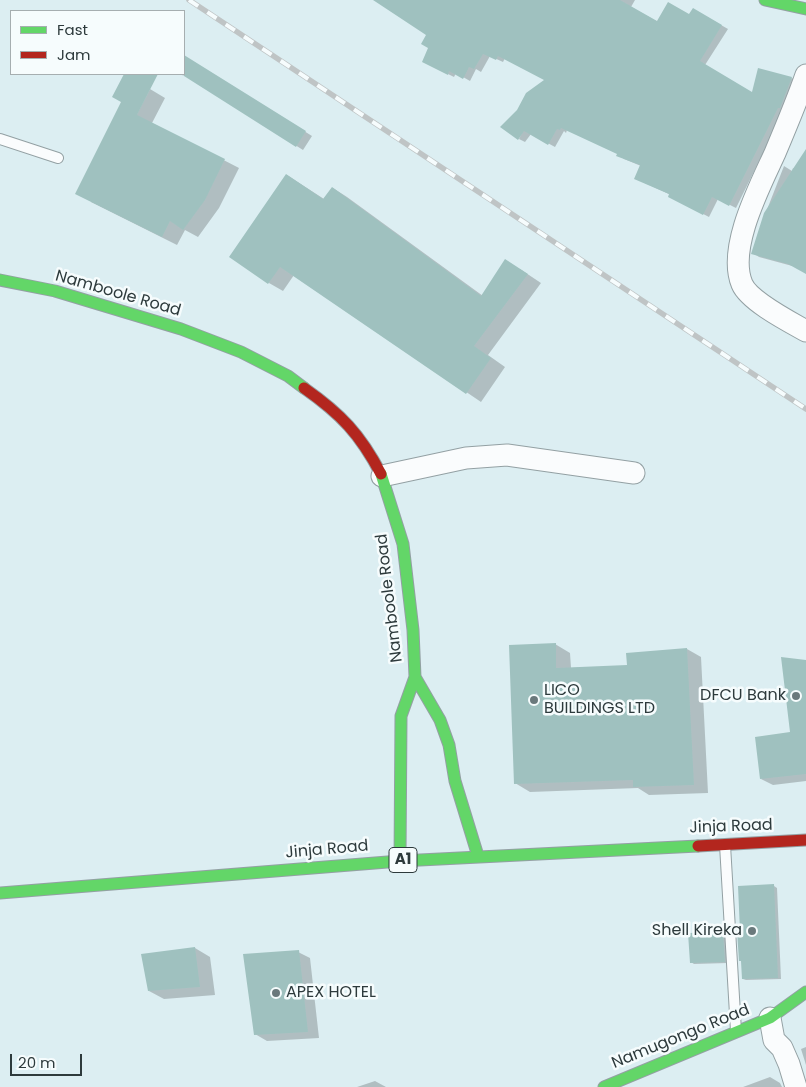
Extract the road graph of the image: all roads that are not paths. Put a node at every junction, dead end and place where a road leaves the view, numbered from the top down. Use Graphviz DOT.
graph roads {
  1 [pos="765,0"];
  2 [pos="806,9"];
  3 [pos="806,75"];
  4 [pos="0,139"];
  5 [pos="58,158"];
  6 [pos="0,280"];
  7 [pos="806,331"];
  8 [pos="634,473"];
  9 [pos="382,476"];
  10 [pos="415,676"];
  11 [pos="806,840"];
  12 [pos="725,844"];
  13 [pos="478,856"];
  14 [pos="400,860"];
  15 [pos="0,893"];
  16 [pos="806,992"];
  17 [pos="770,1018"];
  18 [pos="736,1032"];
  19 [pos="604,1087"];
  20 [pos="796,1087"];
  1 -- 2 [label="main road"];
  3 -- 7 [label="street"];
  4 -- 5 [label="lane"];
  6 -- 9 [label="main road, Namboole Road"];
  8 -- 9 [label="street"];
  9 -- 10 [label="main road, Namboole Road"];
  10 -- 13 [label="main road"];
  10 -- 14 [label="main road, Namboole Road"];
  11 -- 12 [label="main road, Jinja Road / A1"];
  12 -- 13 [label="main road, Jinja Road / A1"];
  12 -- 18 [label="lane"];
  13 -- 14 [label="main road, Jinja Road / A1"];
  14 -- 15 [label="main road, Jinja Road / A1"];
  16 -- 17 [label="main road, Namugongo Road"];
  17 -- 18 [label="main road, Namugongo Road"];
  17 -- 20 [label="street"];
  18 -- 19 [label="main road, Namugongo Road"];
}
